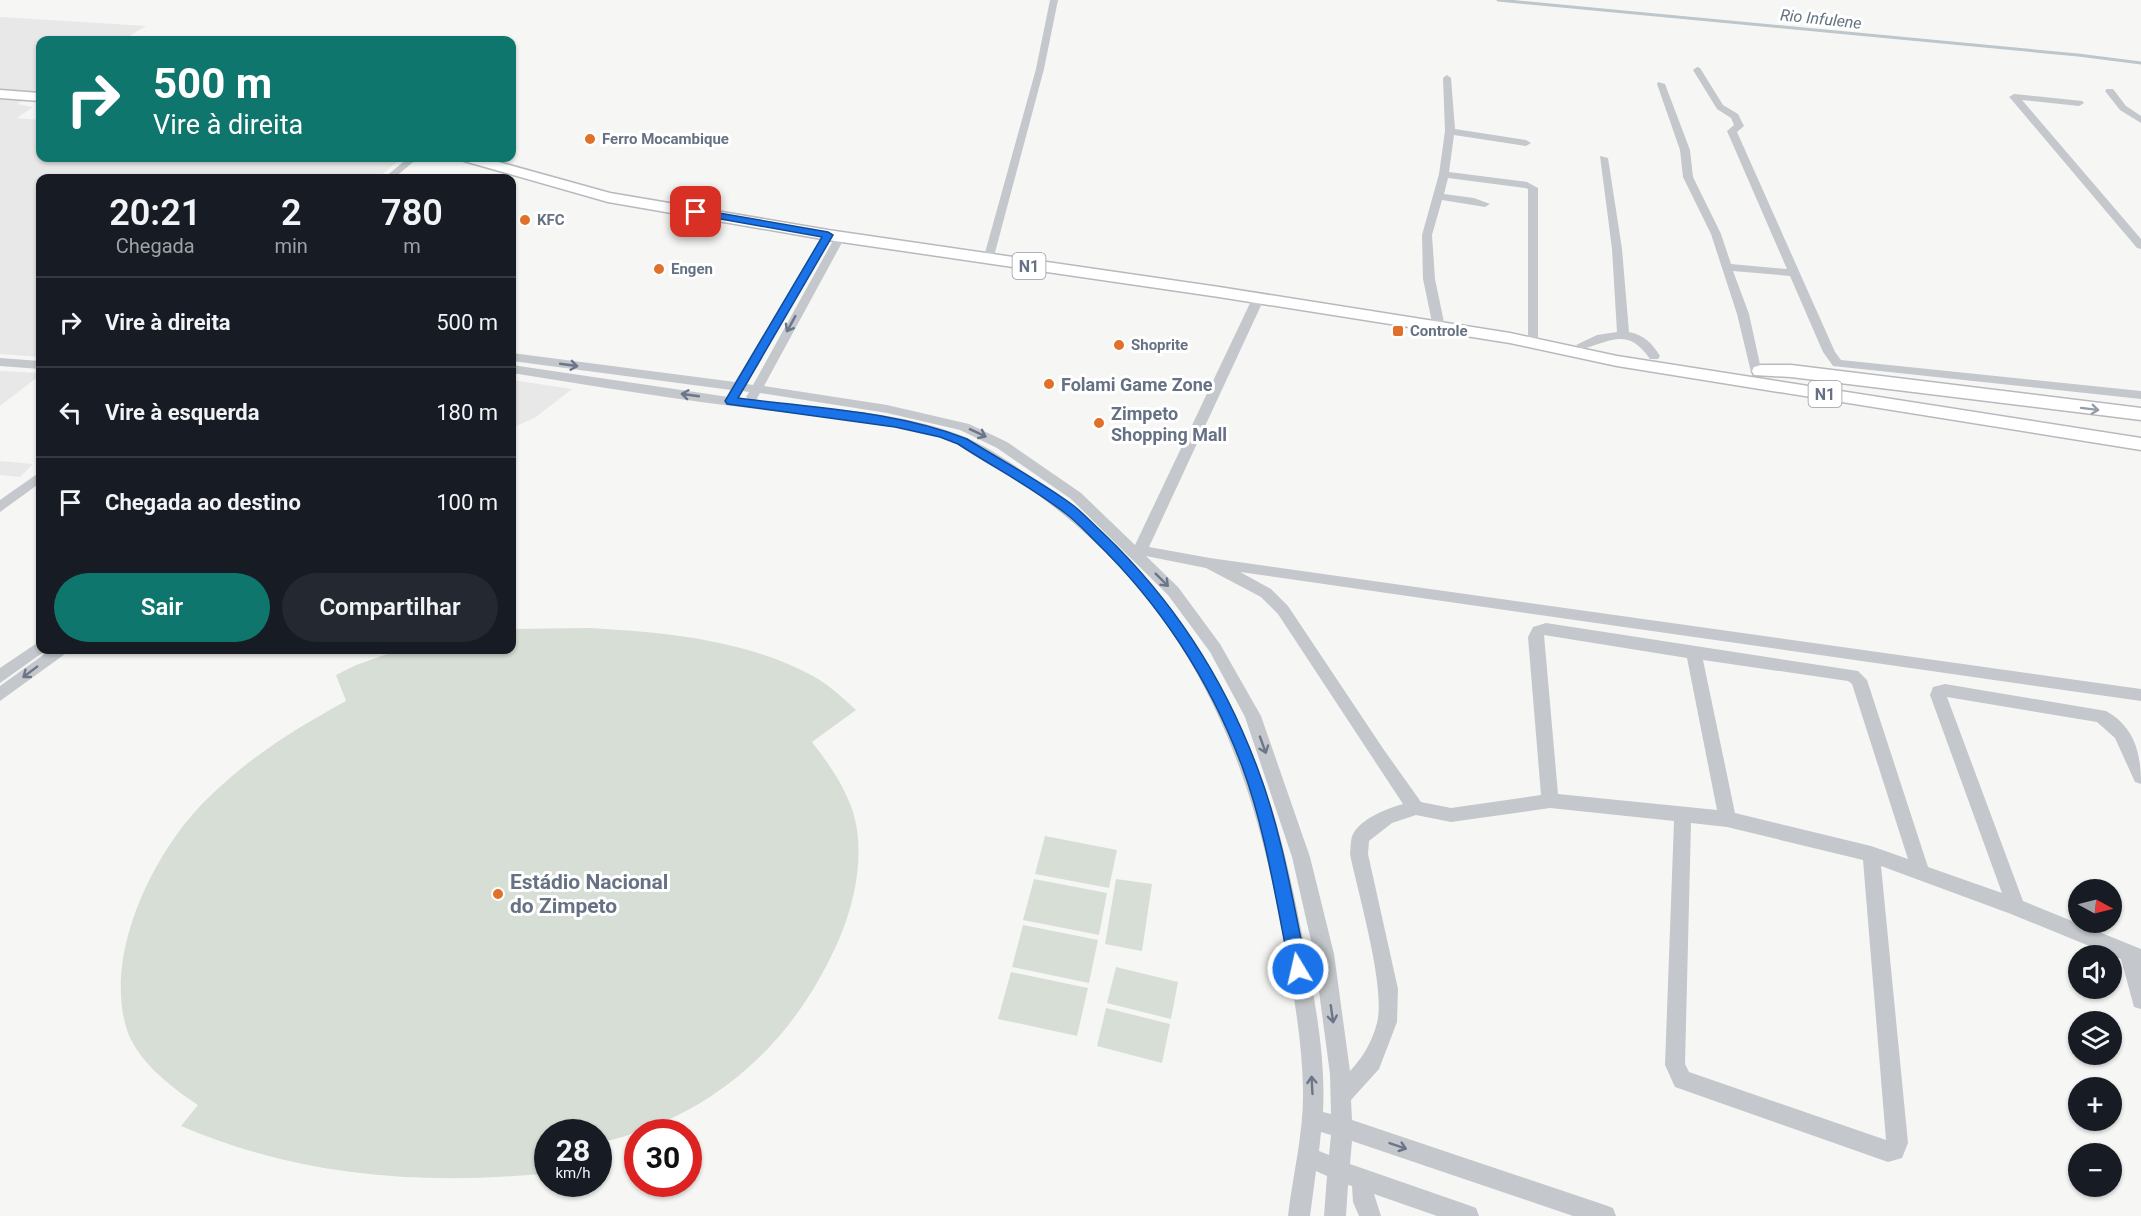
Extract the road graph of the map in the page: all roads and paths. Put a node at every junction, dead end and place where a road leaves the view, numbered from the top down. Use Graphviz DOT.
graph roads {
  1 [pos="1054,0"];
  2 [pos="1697,70"];
  3 [pos="1447,78"];
  4 [pos="1661,84"];
  5 [pos="2110,91"];
  6 [pos="0,94"];
  7 [pos="36,97"];
  8 [pos="2079,103"];
  9 [pos="2141,120"];
  10 [pos="1450,131"];
  11 [pos="1526,142"];
  12 [pos="1603,158"];
  13 [pos="408,162"];
  14 [pos="483,162"];
  15 [pos="394,174"];
  16 [pos="1444,174"];
  17 [pos="1438,196"];
  18 [pos="1485,204"];
  19 [pos="834,236"];
  20 [pos="2141,246"];
  21 [pos="988,260"];
  22 [pos="1726,267"];
  23 [pos="1795,273"];
  24 [pos="1258,299"];
  25 [pos="1439,327"];
  26 [pos="1623,334"];
  27 [pos="1510,338"];
  28 [pos="1534,339"];
  29 [pos="1582,345"];
  30 [pos="1654,356"];
  31 [pos="516,358"];
  32 [pos="0,362"];
  33 [pos="36,365"];
  34 [pos="516,370"];
  35 [pos="1758,370"];
  36 [pos="1840,370"];
  37 [pos="738,387"];
  38 [pos="2141,395"];
  39 [pos="752,397"];
  40 [pos="731,401"];
  41 [pos="2141,414"];
  42 [pos="2141,432"];
  43 [pos="2141,444"];
  44 [pos="36,479"];
  45 [pos="0,507"];
  46 [pos="1138,552"];
  47 [pos="1210,563"];
  48 [pos="36,650"];
  49 [pos="1694,653"];
  50 [pos="55,654"];
  51 [pos="0,677"];
  52 [pos="0,695"];
  53 [pos="2141,695"];
  54 [pos="2141,777"];
  55 [pos="1550,801"];
  56 [pos="1416,808"];
  57 [pos="1683,813"];
  58 [pos="1727,819"];
  59 [pos="1871,854"];
  60 [pos="1921,872"];
  61 [pos="2016,907"];
  62 [pos="2135,956"];
  63 [pos="2141,1000"];
  64 [pos="1341,1096"];
  65 [pos="1311,1119"];
  66 [pos="1342,1127"];
  67 [pos="1307,1155"];
  68 [pos="1340,1171"];
  69 [pos="1362,1179"];
  70 [pos="1299,1216"];
  71 [pos="1335,1216"];
  72 [pos="1370,1216"];
  73 [pos="1468,1216"];
  74 [pos="1605,1216"];
  1 -- 21 [label="street"];
  2 -- 23 [label="street"];
  3 -- 10 [label="street"];
  4 -- 22 [label="street"];
  5 -- 9 [label="street"];
  6 -- 7 [label="highway"];
  8 -- 20 [label="street"];
  10 -- 11 [label="street"];
  10 -- 16 [label="street"];
  12 -- 26 [label="street"];
  13 -- 15 [label="street"];
  14 -- 19 [label="highway, N1"];
  16 -- 17 [label="street"];
  16 -- 28 [label="street"];
  17 -- 18 [label="street"];
  17 -- 25 [label="street"];
  19 -- 21 [label="highway, N1"];
  19 -- 37 [label="street"];
  19 -- 39 [label="street, one-way"];
  21 -- 24 [label="highway, N1"];
  22 -- 23 [label="street"];
  22 -- 35 [label="street"];
  23 -- 36 [label="street"];
  24 -- 25 [label="highway, N1"];
  24 -- 46 [label="street"];
  25 -- 27 [label="highway, N1"];
  26 -- 29 [label="street"];
  26 -- 30 [label="street"];
  27 -- 28 [label="highway, N1"];
  27 -- 43 [label="highway, N1"];
  28 -- 29 [label="highway, N1"];
  29 -- 30 [label="highway, N1"];
  30 -- 35 [label="highway, N1"];
  31 -- 37 [label="street, one-way"];
  32 -- 33 [label="street"];
  40 -- 34 [label="street, one-way"];
  35 -- 36 [label="highway"];
  35 -- 42 [label="highway, N1"];
  36 -- 38 [label="street"];
  36 -- 41 [label="highway, one-way"];
  37 -- 39 [label="street"];
  37 -- 40 [label="street"];
  39 -- 40 [label="street"];
  39 -- 46 [label="street, one-way"];
  65 -- 39 [label="street, one-way"];
  44 -- 45 [label="street"];
  46 -- 47 [label="street"];
  46 -- 64 [label="street, one-way"];
  47 -- 53 [label="street"];
  47 -- 56 [label="street"];
  48 -- 51 [label="street"];
  49 -- 55 [label="street"];
  49 -- 58 [label="street"];
  49 -- 60 [label="street"];
  50 -- 52 [label="street, one-way"];
  54 -- 61 [label="street"];
  55 -- 56 [label="street"];
  55 -- 57 [label="street"];
  56 -- 64 [label="street"];
  57 -- 58 [label="street"];
  57 -- 59 [label="street"];
  58 -- 59 [label="street"];
  59 -- 60 [label="street"];
  60 -- 61 [label="street"];
  61 -- 62 [label="street"];
  62 -- 63 [label="street"];
  64 -- 66 [label="street"];
  65 -- 66 [label="street"];
  65 -- 67 [label="street"];
  66 -- 68 [label="street"];
  66 -- 74 [label="street, one-way"];
  67 -- 68 [label="street"];
  67 -- 70 [label="street"];
  68 -- 69 [label="street"];
  68 -- 71 [label="street"];
  69 -- 72 [label="street"];
  69 -- 73 [label="street"];
}
